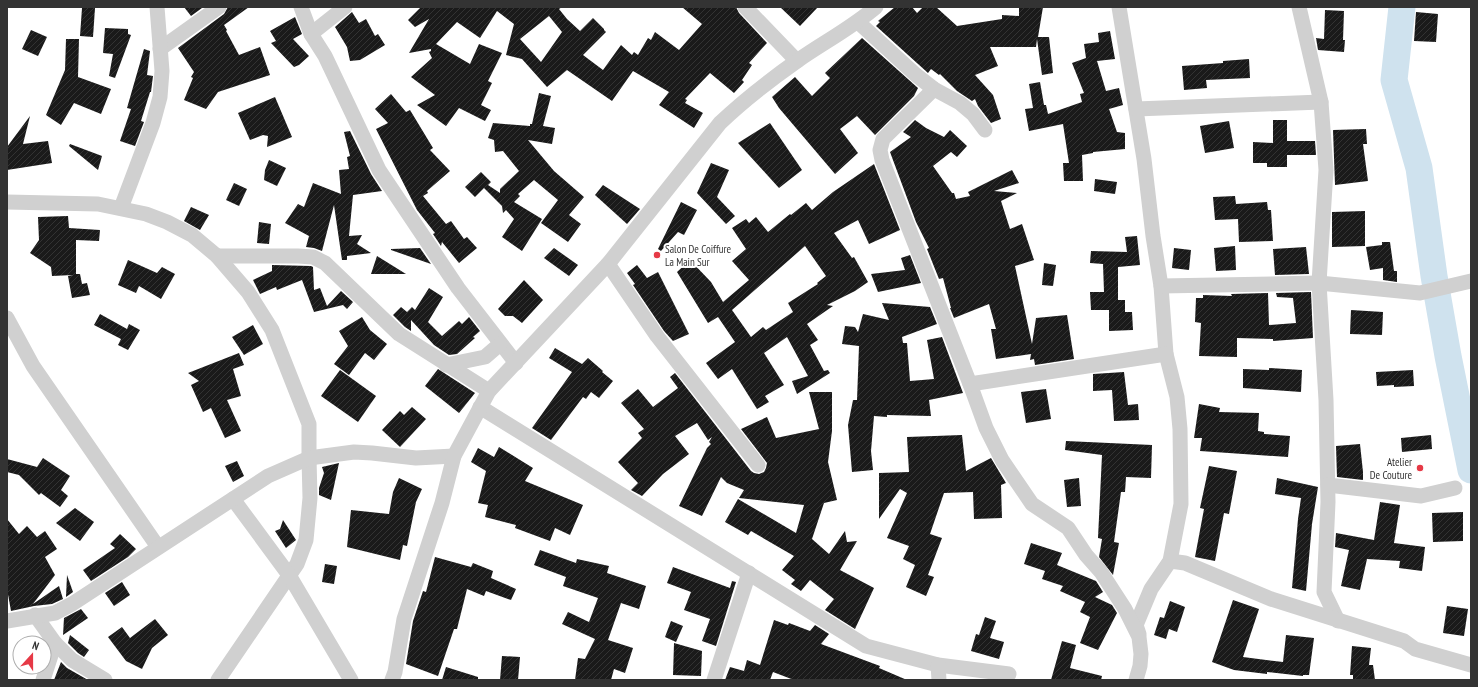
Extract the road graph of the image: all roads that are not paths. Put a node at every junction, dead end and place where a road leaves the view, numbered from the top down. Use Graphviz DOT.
graph roads {
  1 [pos="157,7"];
  2 [pos="219,7"];
  3 [pos="301,7"];
  4 [pos="345,7"];
  5 [pos="745,7"];
  6 [pos="876,7"];
  7 [pos="1119,7"];
  8 [pos="1299,7"];
  9 [pos="858,22"];
  10 [pos="311,34"];
  11 [pos="160,49"];
  12 [pos="797,61"];
  13 [pos="934,89"];
  14 [pos="1321,102"];
  15 [pos="1136,109"];
  16 [pos="984,130"];
  17 [pos="7,202"];
  18 [pos="121,208"];
  19 [pos="217,256"];
  20 [pos="608,264"];
  21 [pos="1319,283"];
  22 [pos="1464,283"];
  23 [pos="1161,286"];
  24 [pos="7,318"];
  25 [pos="500,344"];
  26 [pos="1166,354"];
  27 [pos="516,363"];
  28 [pos="446,365"];
  29 [pos="970,384"];
  30 [pos="489,391"];
  31 [pos="480,407"];
  32 [pos="454,456"];
  33 [pos="308,458"];
  34 [pos="758,465"];
  35 [pos="1328,485"];
  36 [pos="1455,488"];
  37 [pos="234,499"];
  38 [pos="158,548"];
  39 [pos="1170,561"];
  40 [pos="749,573"];
  41 [pos="289,575"];
  42 [pos="35,615"];
  43 [pos="7,621"];
  44 [pos="1338,621"];
  45 [pos="1139,637"];
  46 [pos="55,643"];
  47 [pos="1471,665"];
  48 [pos="938,673"];
  49 [pos="1010,674"];
  50 [pos="44,680"];
  51 [pos="105,680"];
  52 [pos="218,680"];
  53 [pos="351,680"];
  54 [pos="392,680"];
  55 [pos="714,680"];
  56 [pos="1136,680"];
  1 -- 11 [label="street"];
  2 -- 11 [label="street"];
  3 -- 10 [label="street"];
  4 -- 10 [label="street"];
  5 -- 12 [label="street"];
  6 -- 9 [label="street"];
  7 -- 15 [label="street"];
  8 -- 14 [label="street"];
  9 -- 12 [label="street"];
  9 -- 13 [label="street"];
  10 -- 25 [label="street"];
  11 -- 18 [label="street"];
  12 -- 20 [label="street"];
  13 -- 16 [label="street"];
  13 -- 29 [label="street"];
  14 -- 15 [label="street"];
  14 -- 21 [label="street"];
  15 -- 23 [label="street"];
  17 -- 18 [label="street"];
  18 -- 19 [label="street"];
  19 -- 28 [label="street"];
  19 -- 33 [label="street"];
  20 -- 27 [label="street"];
  20 -- 34 [label="street"];
  21 -- 22 [label="street"];
  21 -- 23 [label="street"];
  21 -- 35 [label="street"];
  23 -- 26 [label="street"];
  24 -- 38 [label="street"];
  25 -- 27 [label="street"];
  25 -- 28 [label="street"];
  26 -- 29 [label="street"];
  26 -- 39 [label="street"];
  27 -- 30 [label="street"];
  28 -- 30 [label="street"];
  29 -- 45 [label="street"];
  30 -- 31 [label="street"];
  31 -- 32 [label="street"];
  31 -- 40 [label="street"];
  32 -- 33 [label="street"];
  32 -- 54 [label="street"];
  33 -- 37 [label="street"];
  33 -- 41 [label="street"];
  35 -- 36 [label="street"];
  35 -- 44 [label="street"];
  37 -- 38 [label="street"];
  37 -- 41 [label="street"];
  38 -- 42 [label="street"];
  39 -- 44 [label="street"];
  39 -- 45 [label="street"];
  40 -- 48 [label="street"];
  40 -- 55 [label="street"];
  41 -- 52 [label="street"];
  41 -- 53 [label="street"];
  42 -- 43 [label="street"];
  42 -- 46 [label="street"];
  44 -- 47 [label="street"];
  45 -- 56 [label="street"];
  46 -- 50 [label="street"];
  46 -- 51 [label="street"];
  48 -- 49 [label="street"];
}
